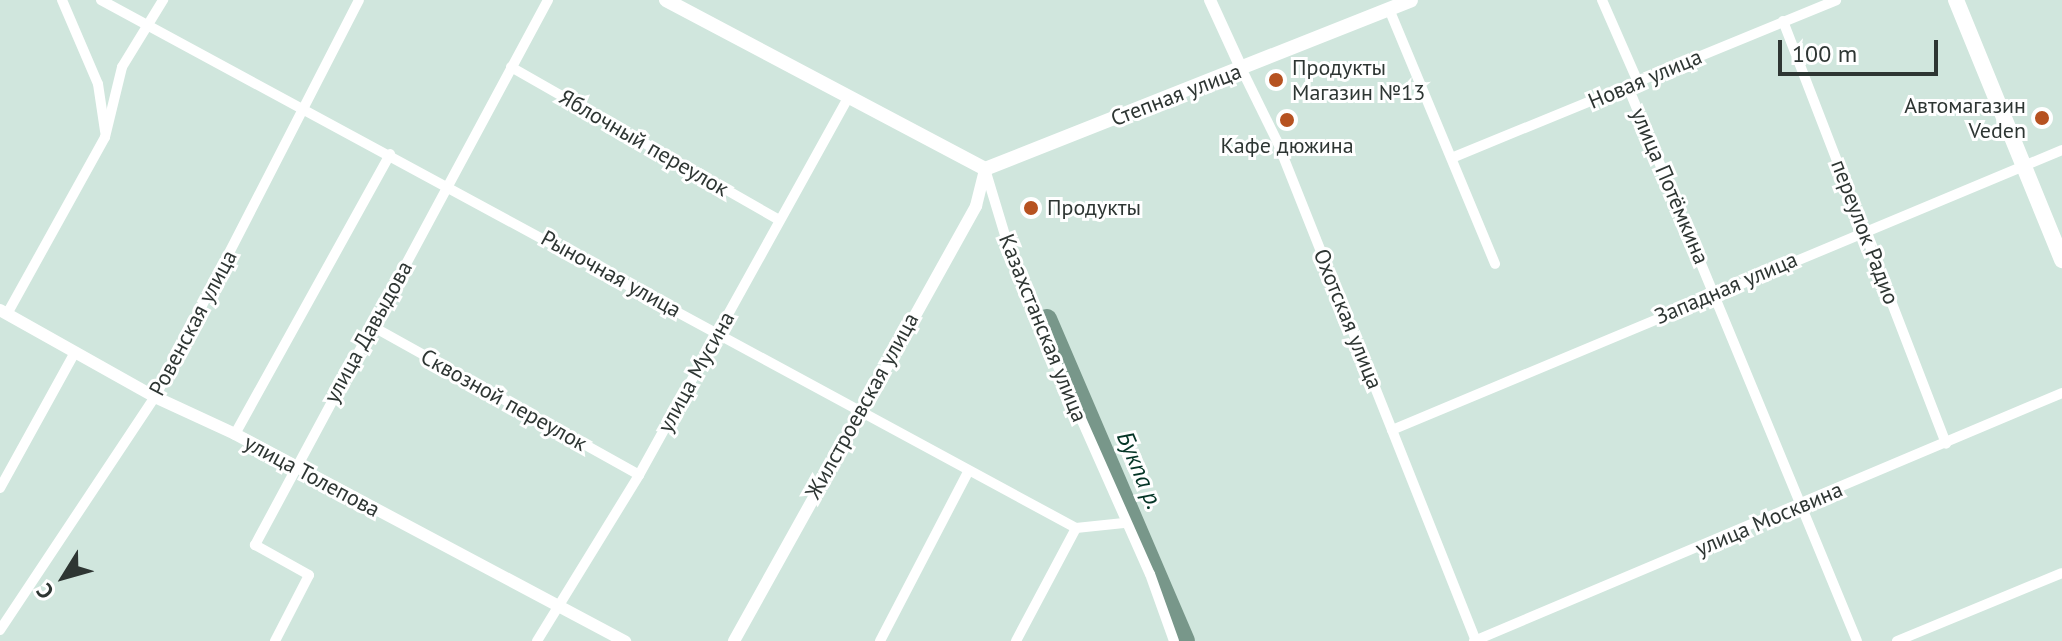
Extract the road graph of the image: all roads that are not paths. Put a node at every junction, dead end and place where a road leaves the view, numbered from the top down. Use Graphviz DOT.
graph roads {
  1 [pos="62,0"];
  2 [pos="101,0"];
  3 [pos="163,0"];
  4 [pos="359,0"];
  5 [pos="548,0"];
  6 [pos="666,0"];
  7 [pos="1210,0"];
  8 [pos="1411,0"];
  9 [pos="1602,0"];
  10 [pos="1836,0"];
  11 [pos="1956,0"];
  12 [pos="1389,9"];
  13 [pos="1783,21"];
  14 [pos="148,28"];
  15 [pos="511,67"];
  16 [pos="1242,70"];
  17 [pos="1633,84"];
  18 [pos="847,99"];
  19 [pos="303,111"];
  20 [pos="105,137"];
  21 [pos="2062,150"];
  22 [pos="390,154"];
  23 [pos="1454,157"];
  24 [pos="2024,167"];
  25 [pos="985,169"];
  26 [pos="449,186"];
  27 [pos="777,219"];
  28 [pos="1865,230"];
  29 [pos="2062,260"];
  30 [pos="1495,264"];
  31 [pos="1715,292"];
  32 [pos="4,312"];
  33 [pos="370,325"];
  34 [pos="719,333"];
  35 [pos="75,352"];
  36 [pos="2062,393"];
  37 [pos="155,397"];
  38 [pos="858,411"];
  39 [pos="1392,430"];
  40 [pos="235,434"];
  41 [pos="1946,444"];
  42 [pos="294,468"];
  43 [pos="968,472"];
  44 [pos="639,475"];
  45 [pos="0,488"];
  46 [pos="1803,506"];
  47 [pos="1124,523"];
  48 [pos="1076,528"];
  49 [pos="2062,573"];
  50 [pos="560,606"];
  51 [pos="0,630"];
  52 [pos="275,641"];
  53 [pos="537,641"];
  54 [pos="625,641"];
  55 [pos="734,641"];
  56 [pos="880,641"];
  57 [pos="1016,641"];
  58 [pos="1174,641"];
  59 [pos="1476,641"];
  60 [pos="1857,641"];
  61 [pos="1897,641"];
  1 -- 20 [label="street"];
  2 -- 14 [label="street, Рыночная улица"];
  3 -- 14 [label="street"];
  4 -- 19 [label="street, Ровенская улица"];
  5 -- 15 [label="street, улица Давыдова"];
  6 -- 18 [label="main road"];
  7 -- 16 [label="street, Охотская улица"];
  8 -- 12 [label="main road, Степная улица"];
  9 -- 17 [label="street, улица Потёмкина"];
  10 -- 13 [label="street, Новая улица"];
  11 -- 24 [label="main road"];
  12 -- 16 [label="main road, Степная улица"];
  12 -- 23 [label="street"];
  13 -- 17 [label="street, Новая улица"];
  13 -- 28 [label="street, переулок Радио"];
  14 -- 19 [label="street, Рыночная улица"];
  14 -- 20 [label="street"];
  15 -- 26 [label="street, улица Давыдова"];
  15 -- 27 [label="street, Яблочный переулок"];
  16 -- 25 [label="main road, Степная улица"];
  16 -- 39 [label="street, Охотская улица"];
  17 -- 23 [label="street, Новая улица"];
  17 -- 31 [label="street, улица Потёмкина"];
  18 -- 25 [label="main road"];
  18 -- 27 [label="street, улица Мусина"];
  19 -- 22 [label="street, Рыночная улица"];
  19 -- 37 [label="street, Ровенская улица"];
  20 -- 32 [label="street"];
  21 -- 24 [label="street, Западная улица"];
  22 -- 26 [label="street, Рыночная улица"];
  22 -- 40 [label="street"];
  23 -- 30 [label="street"];
  24 -- 28 [label="street, Западная улица"];
  24 -- 29 [label="main road"];
  25 -- 38 [label="street, Жилстроевская улица"];
  25 -- 47 [label="street, Казахстанская улица"];
  26 -- 33 [label="street, улица Давыдова"];
  26 -- 34 [label="street, Рыночная улица"];
  27 -- 34 [label="street, улица Мусина"];
  28 -- 31 [label="street, Западная улица"];
  28 -- 41 [label="street, переулок Радио"];
  31 -- 39 [label="street, Западная улица"];
  31 -- 46 [label="street, улица Потёмкина"];
  32 -- 35 [label="street, улица Толепова"];
  33 -- 42 [label="street, улица Давыдова"];
  33 -- 44 [label="street, Сквозной переулок"];
  34 -- 38 [label="street, Рыночная улица"];
  34 -- 44 [label="street, улица Мусина"];
  35 -- 37 [label="street, улица Толепова"];
  35 -- 45 [label="street"];
  36 -- 41 [label="street, улица Москвина"];
  37 -- 40 [label="street, улица Толепова"];
  37 -- 51 [label="street, Ровенская улица"];
  38 -- 43 [label="street, Рыночная улица"];
  38 -- 55 [label="street, Жилстроевская улица"];
  39 -- 59 [label="street, Охотская улица"];
  40 -- 42 [label="street, улица Толепова"];
  41 -- 46 [label="street, улица Москвина"];
  42 -- 50 [label="street, улица Толепова"];
  42 -- 52 [label="street, улица Давыдова"];
  43 -- 48 [label="street, Рыночная улица"];
  43 -- 56 [label="street"];
  44 -- 50 [label="street, улица Мусина"];
  46 -- 59 [label="street, улица Москвина"];
  46 -- 60 [label="street, улица Потёмкина"];
  47 -- 48 [label="street"];
  47 -- 58 [label="street, Казахстанская улица"];
  48 -- 57 [label="street"];
  49 -- 61 [label="street"];
  50 -- 53 [label="street, улица Мусина"];
  50 -- 54 [label="street, улица Толепова"];
}
